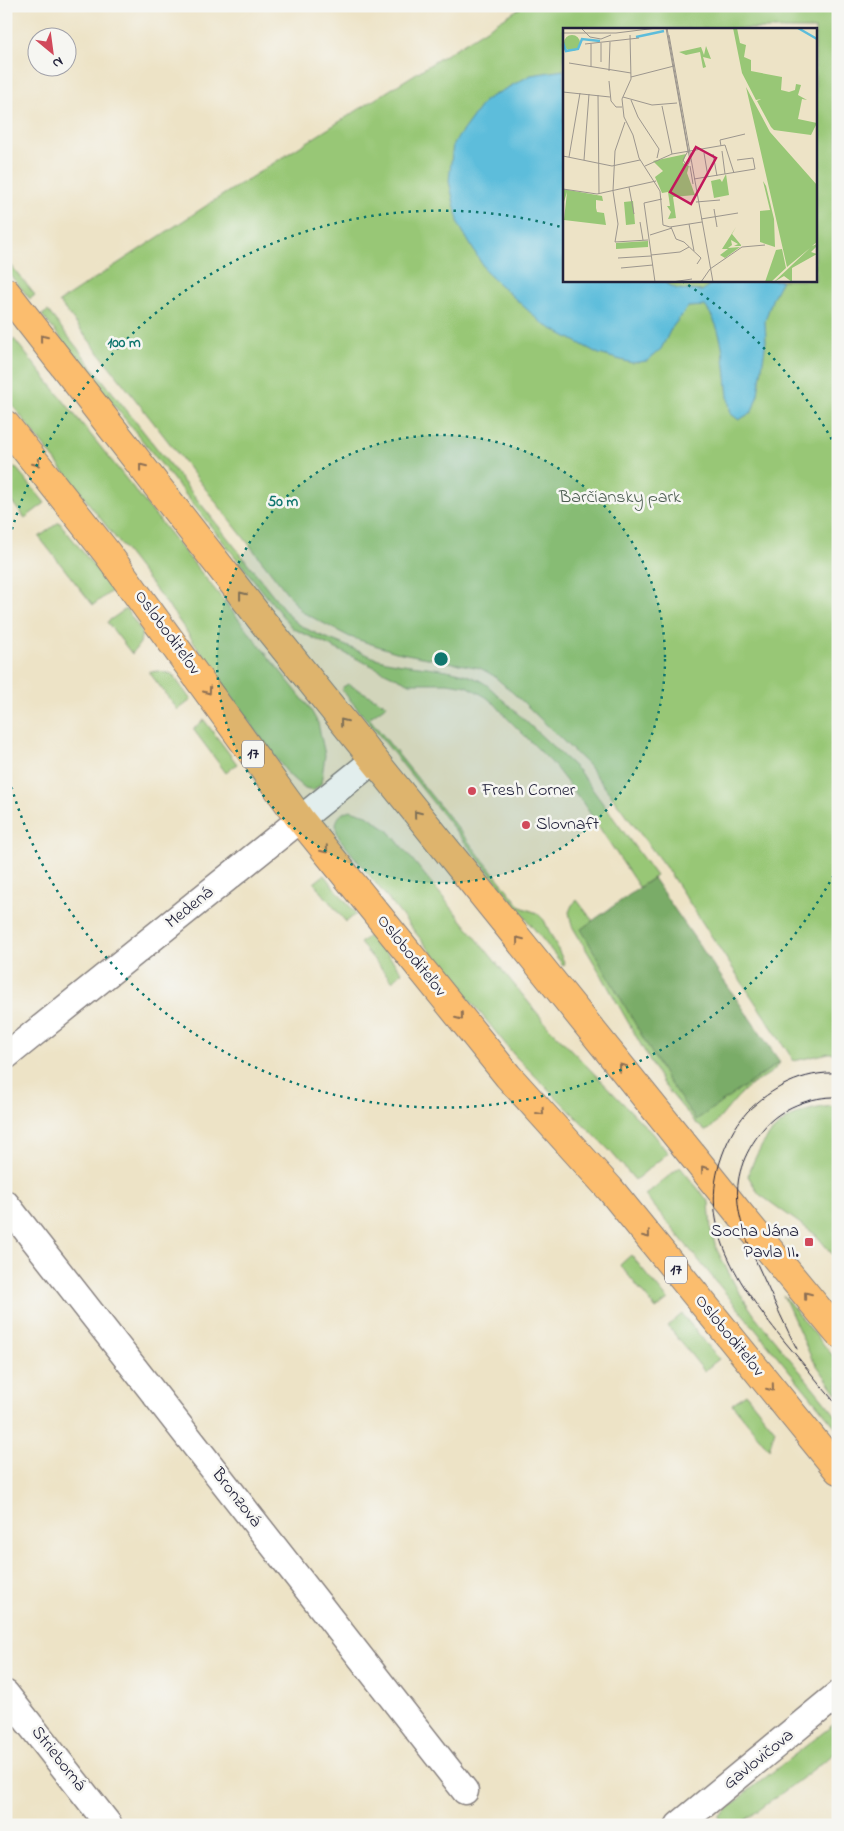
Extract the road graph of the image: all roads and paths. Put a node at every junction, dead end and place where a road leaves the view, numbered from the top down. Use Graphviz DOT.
graph roads {
  1 [pos="6,292"];
  2 [pos="6,425"];
  3 [pos="374,760"];
  4 [pos="300,819"];
  5 [pos="6,1056"];
  6 [pos="6,1204"];
  7 [pos="838,1333"];
  8 [pos="838,1470"];
  9 [pos="6,1694"];
  10 [pos="837,1695"];
  11 [pos="465,1791"];
  12 [pos="110,1825"];
  13 [pos="679,1825"];
  3 -- 1 [label="main road, one-way"];
  2 -- 4 [label="main road, Osloboditeľov / 17, one-way"];
  3 -- 4 [label="street, Medená"];
  7 -- 3 [label="main road, one-way"];
  4 -- 5 [label="street, Medená"];
  4 -- 8 [label="main road, Osloboditeľov / 17, one-way"];
  6 -- 11 [label="street, Bronzová"];
  9 -- 12 [label="street, Strieborná"];
  10 -- 13 [label="street, Gavlovičova"];
}
